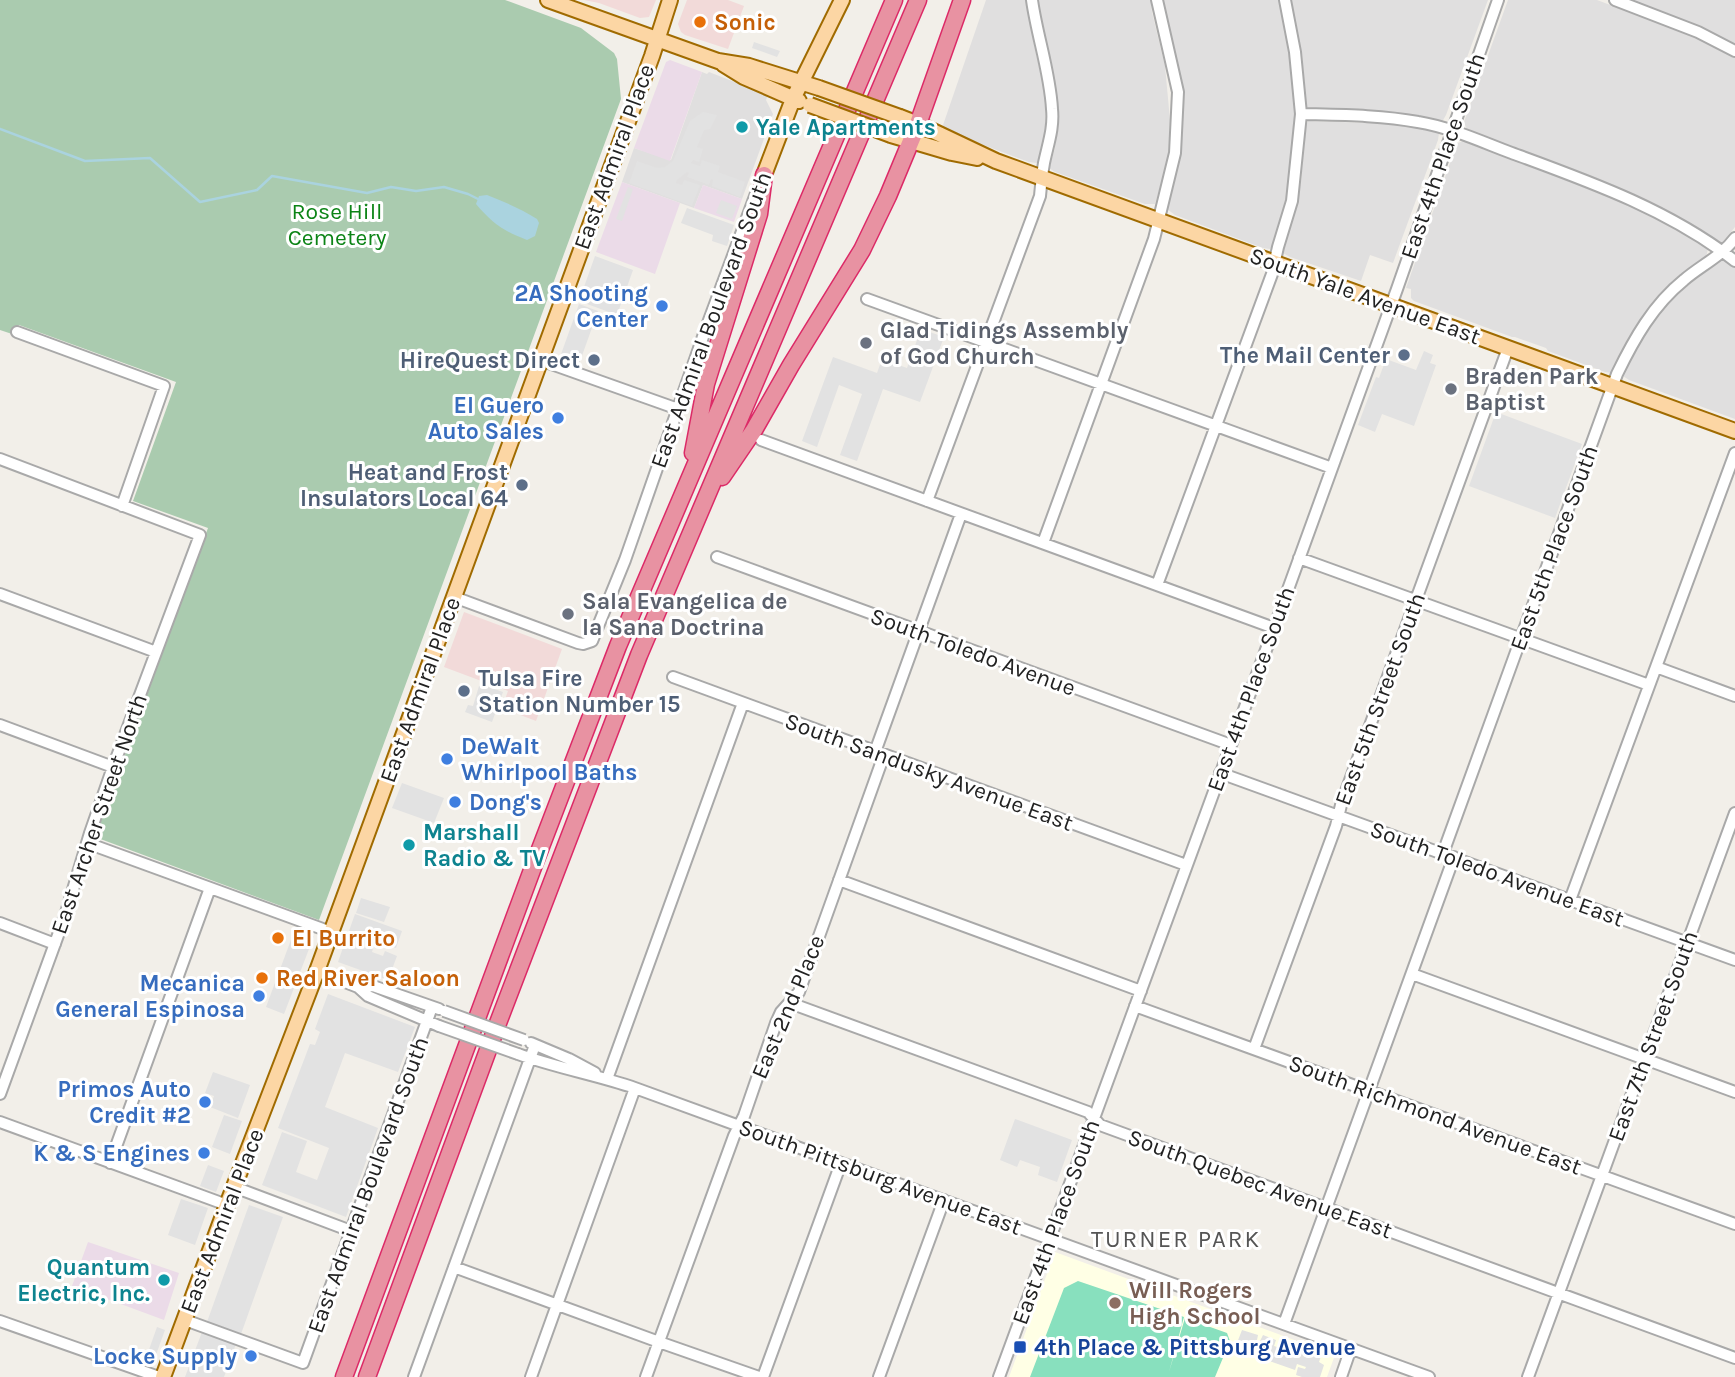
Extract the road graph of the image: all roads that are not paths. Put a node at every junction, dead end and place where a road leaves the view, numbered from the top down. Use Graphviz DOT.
graph roads {
  1 [pos="548,0"];
  2 [pos="670,0"];
  3 [pos="842,0"];
  4 [pos="894,0"];
  5 [pos="918,0"];
  6 [pos="962,0"];
  7 [pos="1031,0"];
  8 [pos="1157,0"];
  9 [pos="1285,0"];
  10 [pos="1498,0"];
  11 [pos="1615,0"];
  12 [pos="657,40"];
  13 [pos="1735,51"];
  14 [pos="718,61"];
  15 [pos="801,82"];
  16 [pos="793,99"];
  17 [pos="1301,114"];
  18 [pos="918,124"];
  19 [pos="1452,131"];
  20 [pos="911,142"];
  21 [pos="996,161"];
  22 [pos="764,174"];
  23 [pos="1042,179"];
  24 [pos="1158,220"];
  25 [pos="1735,238"];
  26 [pos="1722,251"];
  27 [pos="1735,261"];
  28 [pos="1274,263"];
  29 [pos="867,299"];
  30 [pos="1390,305"];
  31 [pos="17,332"];
  32 [pos="987,342"];
  33 [pos="1508,348"];
  34 [pos="540,360"];
  35 [pos="1101,383"];
  36 [pos="1613,386"];
  37 [pos="678,409"];
  38 [pos="1216,426"];
  39 [pos="1735,431"];
  40 [pos="761,440"];
  41 [pos="1735,453"];
  42 [pos="0,459"];
  43 [pos="1332,468"];
  44 [pos="687,485"];
  45 [pos="927,501"];
  46 [pos="122,506"];
  47 [pos="702,508"];
  48 [pos="961,514"];
  49 [pos="1043,543"];
  50 [pos="717,557"];
  51 [pos="1299,558"];
  52 [pos="1157,585"];
  53 [pos="0,594"];
  54 [pos="454,597"];
  55 [pos="1416,600"];
  56 [pos="1274,628"];
  57 [pos="918,632"];
  58 [pos="1521,638"];
  59 [pos="156,652"];
  60 [pos="1656,667"];
  61 [pos="673,677"];
  62 [pos="1649,685"];
  63 [pos="1735,696"];
  64 [pos="743,704"];
  65 [pos="0,725"];
  66 [pos="1230,745"];
  67 [pos="880,753"];
  68 [pos="113,767"];
  69 [pos="1220,774"];
  70 [pos="1735,813"];
  71 [pos="1338,816"];
  72 [pos="86,843"];
  73 [pos="1448,855"];
  74 [pos="1186,865"];
  75 [pos="839,880"];
  76 [pos="210,888"];
  77 [pos="1570,900"];
  78 [pos="0,923"];
  79 [pos="331,932"];
  80 [pos="1688,943"];
  81 [pos="55,944"];
  82 [pos="1735,960"];
  83 [pos="317,971"];
  84 [pos="1412,974"];
  85 [pos="358,987"];
  86 [pos="1141,991"];
  87 [pos="790,1003"];
  88 [pos="1135,1006"];
  89 [pos="432,1007"];
  90 [pos="427,1021"];
  91 [pos="535,1045"];
  92 [pos="1254,1049"];
  93 [pos="530,1059"];
  94 [pos="1645,1059"];
  95 [pos="607,1079"];
  96 [pos="635,1088"];
  97 [pos="1369,1091"];
  98 [pos="1735,1092"];
  99 [pos="0,1094"];
  100 [pos="1094,1119"];
  101 [pos="0,1122"];
  102 [pos="739,1126"];
  103 [pos="110,1163"];
  104 [pos="841,1163"];
  105 [pos="1602,1176"];
  106 [pos="234,1187"];
  107 [pos="944,1200"];
  108 [pos="227,1205"];
  109 [pos="1326,1209"];
  110 [pos="1735,1224"];
  111 [pos="351,1231"];
  112 [pos="1050,1239"];
  113 [pos="454,1266"];
  114 [pos="1560,1293"];
  115 [pos="557,1305"];
  116 [pos="185,1320"];
  117 [pos="0,1321"];
  118 [pos="1284,1324"];
  119 [pos="659,1342"];
  120 [pos="1351,1349"];
  121 [pos="1735,1357"];
  122 [pos="161,1377"];
  123 [pos="344,1377"];
  124 [pos="367,1377"];
  125 [pos="414,1377"];
  126 [pos="531,1377"];
  127 [pos="646,1377"];
  128 [pos="761,1377"];
  129 [pos="879,1377"];
  130 [pos="999,1377"];
  131 [pos="1341,1377"];
  132 [pos="1429,1377"];
  133 [pos="1528,1377"];
  1 -- 12 [label="main road, South Yale Avenue East"];
  2 -- 12 [label="main road, East Admiral Place"];
  3 -- 15 [label="main road, East Admiral Boulevard South"];
  4 -- 44 [label="highway"];
  5 -- 47 [label="highway"];
  6 -- 18 [label="highway"];
  7 -- 23 [label="street"];
  8 -- 24 [label="street"];
  9 -- 17 [label="street"];
  10 -- 19 [label="street, East 4th Place South"];
  11 -- 13 [label="street"];
  12 -- 14 [label="main road, South Yale Avenue East"];
  12 -- 34 [label="main road, East Admiral Place"];
  14 -- 15 [label="main road, South Yale Avenue East"];
  14 -- 16 [label="main road, South Yale Avenue East"];
  15 -- 16 [label="main road, East Admiral Boulevard South"];
  15 -- 18 [label="main road, South Yale Avenue East, bridge"];
  16 -- 20 [label="main road, South Yale Avenue East, bridge"];
  16 -- 22 [label="main road, East Admiral Boulevard South"];
  17 -- 19 [label="street"];
  17 -- 28 [label="street"];
  18 -- 20 [label="highway"];
  18 -- 21 [label="main road, South Yale Avenue East"];
  19 -- 26 [label="street"];
  19 -- 30 [label="street, East 4th Place South"];
  20 -- 21 [label="main road, South Yale Avenue East"];
  20 -- 47 [label="highway"];
  21 -- 23 [label="main road, South Yale Avenue East"];
  22 -- 37 [label="street, East Admiral Boulevard South"];
  22 -- 44 [label="highway"];
  23 -- 24 [label="main road, South Yale Avenue East"];
  23 -- 32 [label="street"];
  24 -- 28 [label="main road, South Yale Avenue East"];
  24 -- 35 [label="street"];
  25 -- 26 [label="street, East 5th Place South"];
  26 -- 27 [label="street"];
  26 -- 36 [label="street, East 5th Place South"];
  28 -- 30 [label="main road, South Yale Avenue East"];
  28 -- 38 [label="street"];
  29 -- 32 [label="street"];
  30 -- 33 [label="main road, South Yale Avenue East"];
  30 -- 43 [label="street, East 4th Place South"];
  31 -- 46 [label="street"];
  32 -- 35 [label="street"];
  32 -- 45 [label="street"];
  33 -- 36 [label="main road, South Yale Avenue East"];
  33 -- 55 [label="street, East 5th Street South"];
  34 -- 37 [label="street"];
  34 -- 54 [label="main road, East Admiral Place"];
  35 -- 38 [label="street"];
  35 -- 49 [label="street"];
  36 -- 39 [label="main road, South Yale Avenue East"];
  36 -- 58 [label="street, East 5th Place South"];
  37 -- 54 [label="street, East Admiral Boulevard South"];
  38 -- 43 [label="street"];
  38 -- 52 [label="street"];
  40 -- 45 [label="street"];
  41 -- 60 [label="street"];
  42 -- 46 [label="street"];
  43 -- 51 [label="street, East 4th Place South"];
  44 -- 123 [label="highway"];
  45 -- 48 [label="street"];
  46 -- 59 [label="street, East Archer Street North"];
  47 -- 124 [label="highway"];
  48 -- 49 [label="street"];
  48 -- 57 [label="street, East 2nd Place"];
  49 -- 52 [label="street"];
  50 -- 57 [label="street, South Toledo Avenue"];
  51 -- 55 [label="street"];
  51 -- 56 [label="street, East 4th Place South"];
  52 -- 56 [label="street"];
  53 -- 59 [label="street"];
  54 -- 79 [label="main road, East Admiral Place"];
  55 -- 58 [label="street"];
  55 -- 71 [label="street, East 5th Street South"];
  56 -- 66 [label="street, East 4th Place South"];
  57 -- 66 [label="street, South Toledo Avenue"];
  57 -- 67 [label="street, East 2nd Place"];
  58 -- 62 [label="street"];
  58 -- 73 [label="street, East 5th Place South"];
  59 -- 68 [label="street, East Archer Street North"];
  60 -- 62 [label="street"];
  60 -- 63 [label="street"];
  61 -- 64 [label="street, South Sandusky Avenue East"];
  62 -- 77 [label="street"];
  64 -- 67 [label="street, South Sandusky Avenue East"];
  64 -- 95 [label="street"];
  65 -- 68 [label="street"];
  66 -- 69 [label="street, East 4th Place South"];
  67 -- 74 [label="street, South Sandusky Avenue East"];
  67 -- 75 [label="street, East 2nd Place"];
  68 -- 72 [label="street, East Archer Street North"];
  69 -- 71 [label="street, South Toledo Avenue East"];
  69 -- 74 [label="street, East 4th Place South"];
  70 -- 80 [label="street, East 7th Street South"];
  71 -- 73 [label="street, South Toledo Avenue East"];
  71 -- 92 [label="street, East 5th Street South"];
  72 -- 76 [label="street"];
  72 -- 81 [label="street, East Archer Street North"];
  73 -- 77 [label="street, South Toledo Avenue East"];
  73 -- 84 [label="street, East 5th Place South"];
  74 -- 86 [label="street, East 4th Place South"];
  75 -- 86 [label="street"];
  75 -- 87 [label="street, East 2nd Place"];
  76 -- 79 [label="street"];
  76 -- 103 [label="street"];
  77 -- 80 [label="street, South Toledo Avenue East"];
  78 -- 81 [label="street"];
  79 -- 83 [label="main road, East Admiral Place"];
  80 -- 82 [label="street, South Toledo Avenue East"];
  80 -- 94 [label="street, East 7th Street South"];
  81 -- 99 [label="street, East Archer Street North"];
  83 -- 85 [label="street, South Pittsburg Avenue East"];
  83 -- 106 [label="main road, East Admiral Place"];
  84 -- 94 [label="street"];
  84 -- 97 [label="street, East 5th Place South"];
  85 -- 89 [label="street, South Pittsburg Avenue East"];
  85 -- 90 [label="street, South Pittsburg Avenue East"];
  86 -- 88 [label="street, East 4th Place South"];
  87 -- 100 [label="street, South Quebec Avenue East"];
  87 -- 102 [label="street, East 2nd Place"];
  88 -- 92 [label="street, South Richmond Avenue East"];
  88 -- 100 [label="street, East 4th Place South"];
  89 -- 90 [label="street, East Admiral Boulevard South"];
  89 -- 91 [label="street, South Pittsburg Avenue East, bridge"];
  90 -- 93 [label="street, South Pittsburg Avenue East, bridge"];
  90 -- 111 [label="street, East Admiral Boulevard South"];
  91 -- 93 [label="street"];
  91 -- 95 [label="street, South Pittsburg Avenue East"];
  92 -- 97 [label="street, South Richmond Avenue East"];
  93 -- 95 [label="street, South Pittsburg Avenue East"];
  93 -- 113 [label="street"];
  94 -- 98 [label="street"];
  94 -- 105 [label="street, East 7th Street South"];
  95 -- 96 [label="street, South Pittsburg Avenue East"];
  96 -- 102 [label="street, South Pittsburg Avenue East"];
  96 -- 115 [label="street"];
  97 -- 105 [label="street, South Richmond Avenue East"];
  97 -- 109 [label="street, East 5th Place South"];
  100 -- 109 [label="street, South Quebec Avenue East"];
  100 -- 112 [label="street, East 4th Place South"];
  101 -- 103 [label="street"];
  102 -- 104 [label="street, South Pittsburg Avenue East"];
  102 -- 119 [label="street, East 2nd Place"];
  103 -- 108 [label="street"];
  104 -- 107 [label="street, South Pittsburg Avenue East"];
  104 -- 128 [label="street"];
  105 -- 110 [label="street, South Richmond Avenue East"];
  105 -- 114 [label="street, East 7th Street South"];
  106 -- 108 [label="main road, East Admiral Place"];
  106 -- 111 [label="street"];
  107 -- 112 [label="street, South Pittsburg Avenue East"];
  107 -- 129 [label="street"];
  108 -- 116 [label="main road, East Admiral Place"];
  109 -- 114 [label="street, South Quebec Avenue East"];
  109 -- 118 [label="street, East 5th Place South"];
  111 -- 116 [label="street, East Admiral Boulevard South"];
  112 -- 118 [label="street, South Pittsburg Avenue East"];
  112 -- 130 [label="street, East 4th Place South"];
  113 -- 115 [label="street"];
  113 -- 125 [label="street"];
  114 -- 121 [label="street, South Quebec Avenue East"];
  114 -- 133 [label="street, East 7th Street South"];
  115 -- 119 [label="street"];
  115 -- 126 [label="street"];
  116 -- 122 [label="main road, East Admiral Place"];
  117 -- 122 [label="street"];
  118 -- 120 [label="street, South Pittsburg Avenue East"];
  119 -- 127 [label="street, East 2nd Place"];
  119 -- 128 [label="street"];
  120 -- 131 [label="street"];
  120 -- 132 [label="street, South Pittsburg Avenue East"];
}
